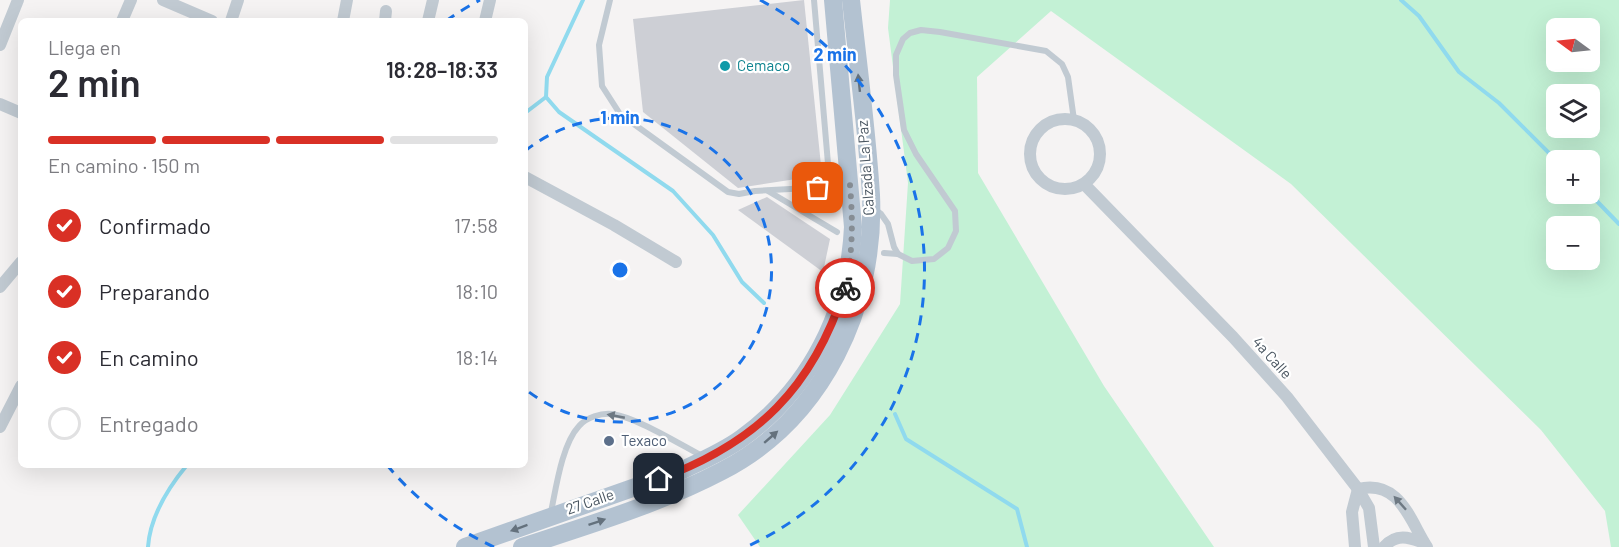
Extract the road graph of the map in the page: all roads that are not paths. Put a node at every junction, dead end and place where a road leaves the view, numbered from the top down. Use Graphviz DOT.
graph roads {
  1 [pos="18,0"];
  2 [pos="131,0"];
  3 [pos="163,0"];
  4 [pos="238,0"];
  5 [pos="347,0"];
  6 [pos="433,0"];
  7 [pos="490,0"];
  8 [pos="610,0"];
  9 [pos="814,0"];
  10 [pos="833,0"];
  11 [pos="851,0"];
  12 [pos="124,18"];
  13 [pos="205,18"];
  14 [pos="232,18"];
  15 [pos="344,18"];
  16 [pos="430,18"];
  17 [pos="486,18"];
  18 [pos="0,45"];
  19 [pos="0,104"];
  20 [pos="18,111"];
  21 [pos="1074,120"];
  22 [pos="528,179"];
  23 [pos="1084,184"];
  24 [pos="850,185"];
  25 [pos="830,187"];
  26 [pos="768,191"];
  27 [pos="870,207"];
  28 [pos="837,232"];
  29 [pos="884,253"];
  30 [pos="898,254"];
  31 [pos="676,262"];
  32 [pos="18,265"];
  33 [pos="0,285"];
  34 [pos="825,361"];
  35 [pos="18,392"];
  36 [pos="0,428"];
  37 [pos="707,458"];
  38 [pos="1358,489"];
  39 [pos="550,517"];
  40 [pos="1426,545"];
  41 [pos="465,547"];
  42 [pos="522,547"];
  43 [pos="1355,547"];
  44 [pos="1374,547"];
  45 [pos="1384,547"];
  1 -- 18 [label="street"];
  2 -- 12 [label="street"];
  3 -- 13 [label="street"];
  4 -- 14 [label="street"];
  5 -- 15 [label="street"];
  6 -- 16 [label="street"];
  7 -- 17 [label="street"];
  8 -- 26 [label="lane"];
  9 -- 25 [label="lane"];
  10 -- 24 [label="main road, Calzada La Paz"];
  27 -- 11 [label="main road, Calzada La Paz, one-way"];
  19 -- 20 [label="street"];
  21 -- 23 [label="street"];
  21 -- 23 [label="street"];
  21 -- 30 [label="lane"];
  22 -- 31 [label="street"];
  23 -- 38 [label="street, 4a Calle"];
  24 -- 25 [label="lane"];
  24 -- 34 [label="main road, Calzada La Paz"];
  25 -- 26 [label="lane"];
  26 -- 28 [label="lane"];
  27 -- 30 [label="lane"];
  27 -- 34 [label="main road, Calzada La Paz"];
  29 -- 30 [label="lane"];
  32 -- 33 [label="street"];
  34 -- 37 [label="main road, 27 Calle"];
  42 -- 34 [label="main road, 27 Calle, one-way"];
  35 -- 36 [label="street"];
  37 -- 39 [label="main road, 27 Calle"];
  37 -- 39 [label="lane, one-way"];
  40 -- 38 [label="street, one-way"];
  38 -- 43 [label="street"];
  38 -- 44 [label="street, 4a Calle"];
  39 -- 41 [label="main road, 27 Calle, one-way"];
  40 -- 45 [label="street"];
}
